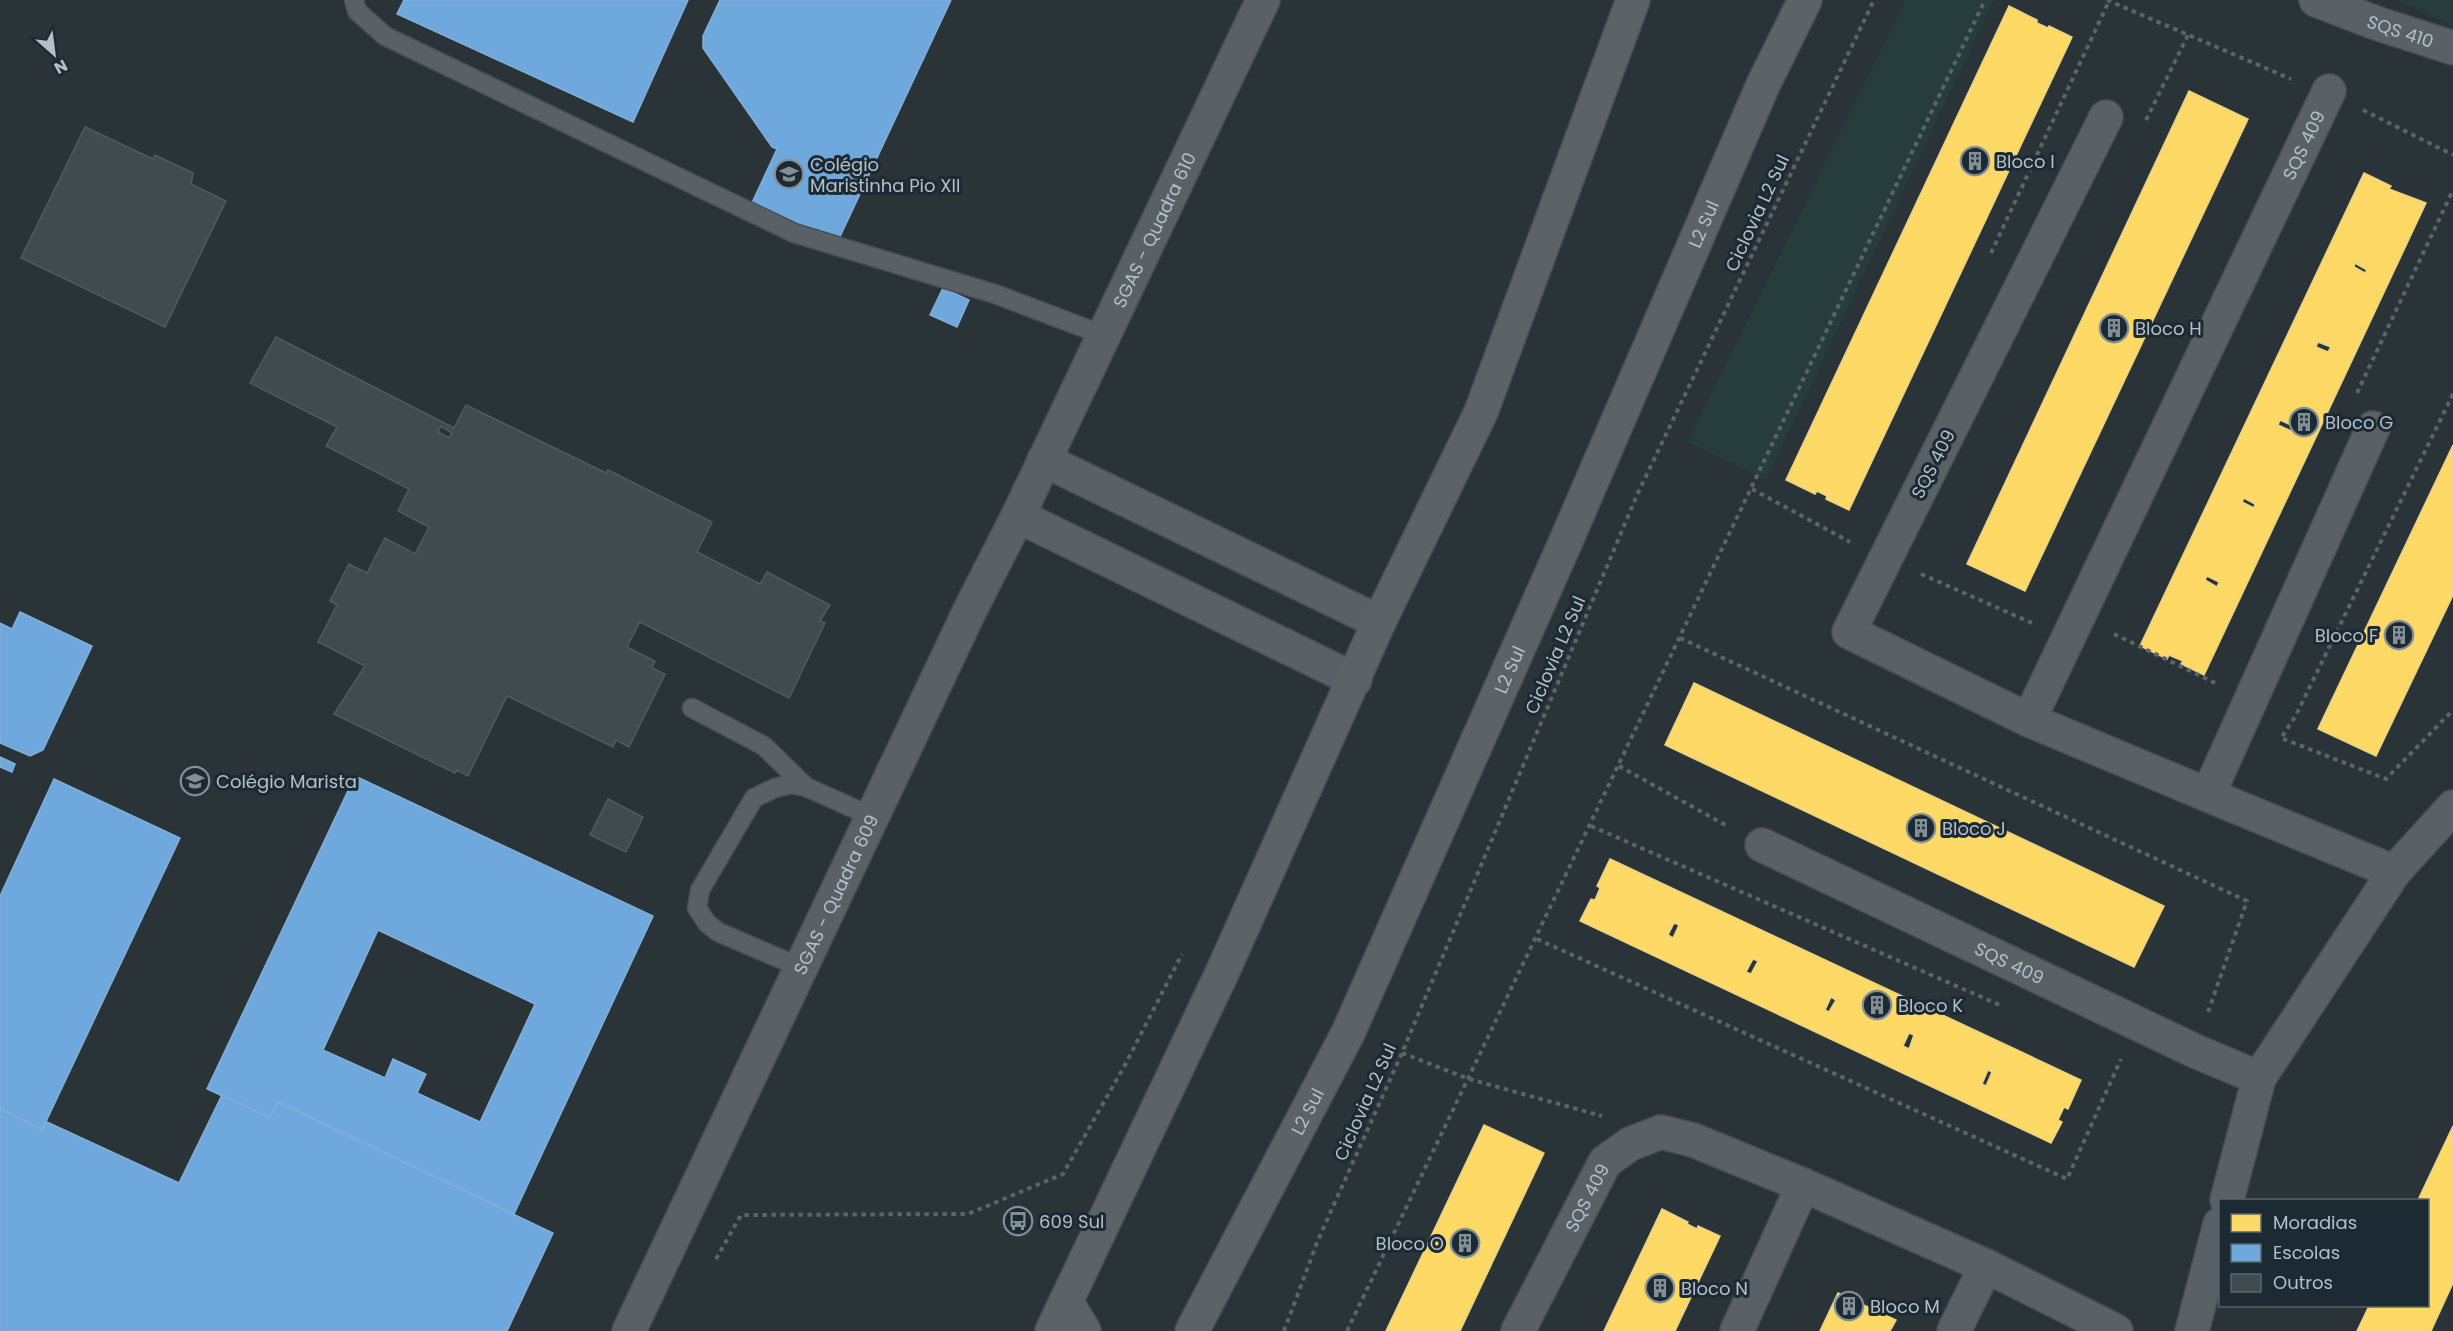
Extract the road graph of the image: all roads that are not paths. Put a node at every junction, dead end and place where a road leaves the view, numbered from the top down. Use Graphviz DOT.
graph roads {
  1 [pos="354,0"];
  2 [pos="1263,0"];
  3 [pos="1633,0"];
  4 [pos="1805,0"];
  5 [pos="2316,0"];
  6 [pos="2453,48"];
  7 [pos="2329,90"];
  8 [pos="2106,117"];
  9 [pos="1103,335"];
  10 [pos="2373,428"];
  11 [pos="1044,460"];
  12 [pos="1018,516"];
  13 [pos="1379,621"];
  14 [pos="1355,680"];
  15 [pos="692,708"];
  16 [pos="2030,720"];
  17 [pos="806,787"];
  18 [pos="2208,795"];
  19 [pos="2453,807"];
  20 [pos="873,817"];
  21 [pos="1762,845"];
  22 [pos="2394,872"];
  23 [pos="802,968"];
  24 [pos="2259,1078"];
  25 [pos="1803,1185"];
  26 [pos="2227,1199"];
  27 [pos="2219,1228"];
  28 [pos="1986,1266"];
  29 [pos="1066,1300"];
  30 [pos="629,1331"];
  31 [pos="1052,1331"];
  32 [pos="1084,1331"];
  33 [pos="1192,1331"];
  34 [pos="1518,1331"];
  35 [pos="1737,1331"];
  36 [pos="1954,1331"];
  37 [pos="2116,1331"];
  38 [pos="2192,1331"];
  1 -- 9 [label="lane"];
  2 -- 9 [label="street, SGAS - Quadra 610"];
  3 -- 13 [label="main road"];
  4 -- 33 [label="main road, L2 Sul"];
  5 -- 6 [label="street, SQS 410"];
  7 -- 16 [label="street, SQS 409"];
  8 -- 16 [label="street, SQS 409"];
  9 -- 11 [label="street, SGAS - Quadra 610"];
  10 -- 18 [label="street"];
  11 -- 12 [label="street, SGAS - Quadra 609"];
  11 -- 13 [label="street"];
  12 -- 14 [label="street"];
  12 -- 20 [label="street, SGAS - Quadra 609"];
  13 -- 14 [label="main road"];
  14 -- 29 [label="main road"];
  15 -- 17 [label="lane"];
  16 -- 18 [label="street, SQS 409"];
  17 -- 20 [label="lane"];
  17 -- 23 [label="lane"];
  18 -- 22 [label="street, SQS 409"];
  19 -- 22 [label="street"];
  20 -- 23 [label="street, SGAS - Quadra 609"];
  21 -- 24 [label="street, SQS 409"];
  22 -- 24 [label="street"];
  23 -- 30 [label="street, SGAS - Quadra 609"];
  24 -- 26 [label="street"];
  25 -- 28 [label="street"];
  25 -- 34 [label="street, SQS 409"];
  25 -- 35 [label="street"];
  27 -- 38 [label="street"];
  28 -- 36 [label="street"];
  28 -- 37 [label="street"];
  29 -- 31 [label="main road"];
  29 -- 32 [label="main road"];
}
